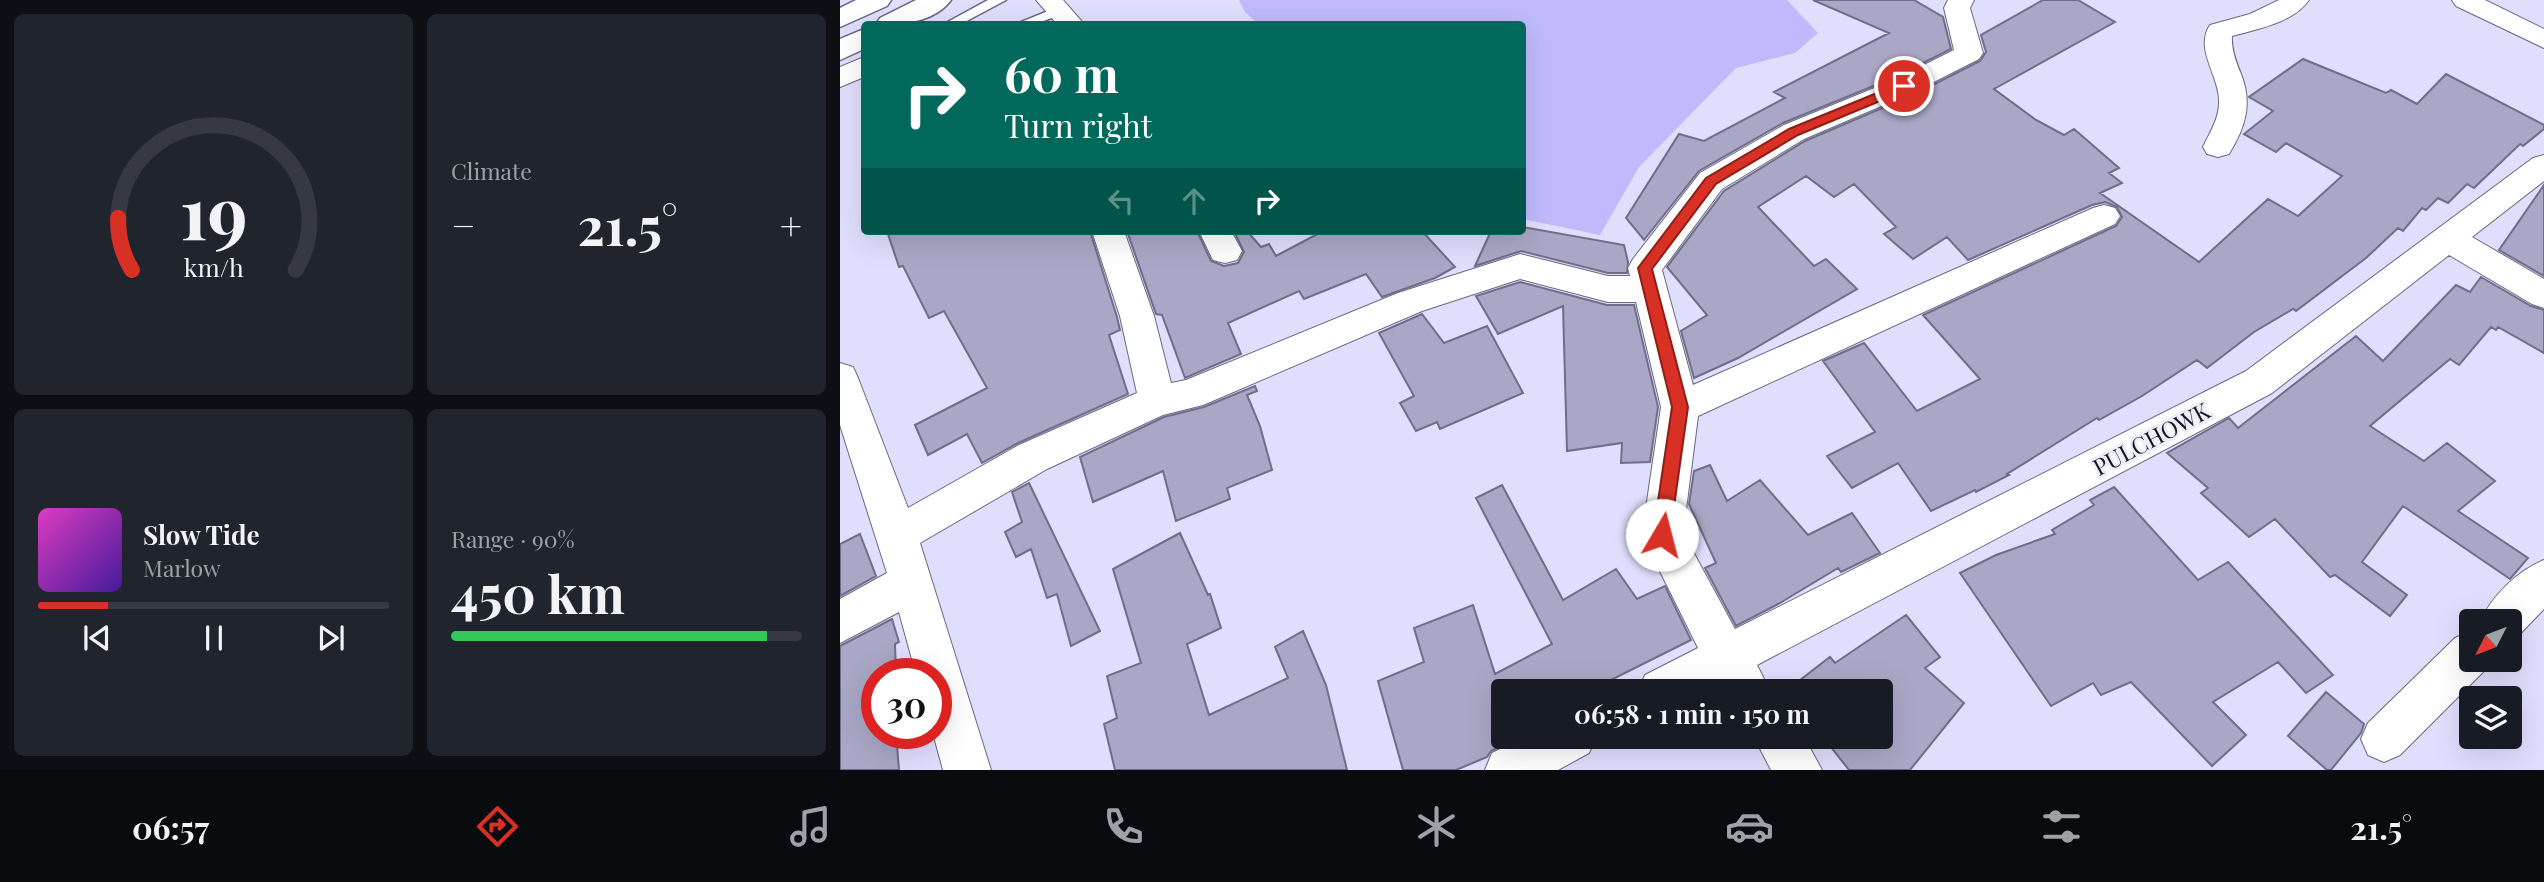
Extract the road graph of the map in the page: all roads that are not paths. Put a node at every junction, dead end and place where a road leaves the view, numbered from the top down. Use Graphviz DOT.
graph roads {
  1 [pos="937,0"];
  2 [pos="999,0"];
  3 [pos="1961,0"];
  4 [pos="2296,0"];
  5 [pos="2465,0"];
  6 [pos="1059,12"];
  7 [pos="906,21"];
  8 [pos="957,21"];
  9 [pos="1032,21"];
  10 [pos="2544,40"];
  11 [pos="853,51"];
  12 [pos="840,78"];
  13 [pos="2218,147"];
  14 [pos="2544,165"];
  15 [pos="2104,216"];
  16 [pos="1109,235"];
  17 [pos="2447,239"];
  18 [pos="1650,289"];
  19 [pos="2544,295"];
  20 [pos="840,378"];
  21 [pos="1157,401"];
  22 [pos="1680,407"];
  23 [pos="897,535"];
  24 [pos="2544,580"];
  25 [pos="909,583"];
  26 [pos="2515,609"];
  27 [pos="840,622"];
  28 [pos="2459,665"];
  29 [pos="1737,674"];
  30 [pos="1715,679"];
  31 [pos="2384,739"];
  32 [pos="1550,749"];
  33 [pos="1785,749"];
  34 [pos="967,770"];
  35 [pos="1510,770"];
  36 [pos="1798,770"];
  1 -- 7 [label="highway"];
  2 -- 8 [label="lane"];
  3 -- 18 [label="street"];
  4 -- 13 [label="street"];
  5 -- 10 [label="street"];
  6 -- 9 [label="lane"];
  11 -- 12 [label="street"];
  14 -- 17 [label="street, PULCHOWK"];
  15 -- 22 [label="street"];
  16 -- 21 [label="street"];
  17 -- 19 [label="street"];
  17 -- 29 [label="street, PULCHOWK"];
  18 -- 21 [label="street"];
  18 -- 22 [label="street"];
  20 -- 23 [label="street"];
  21 -- 23 [label="street"];
  22 -- 29 [label="street"];
  23 -- 25 [label="street"];
  24 -- 26 [label="street"];
  25 -- 27 [label="street"];
  25 -- 34 [label="street"];
  28 -- 31 [label="street"];
  29 -- 30 [label="street, PULCHOWK"];
  32 -- 35 [label="street"];
  33 -- 36 [label="street"];
}
